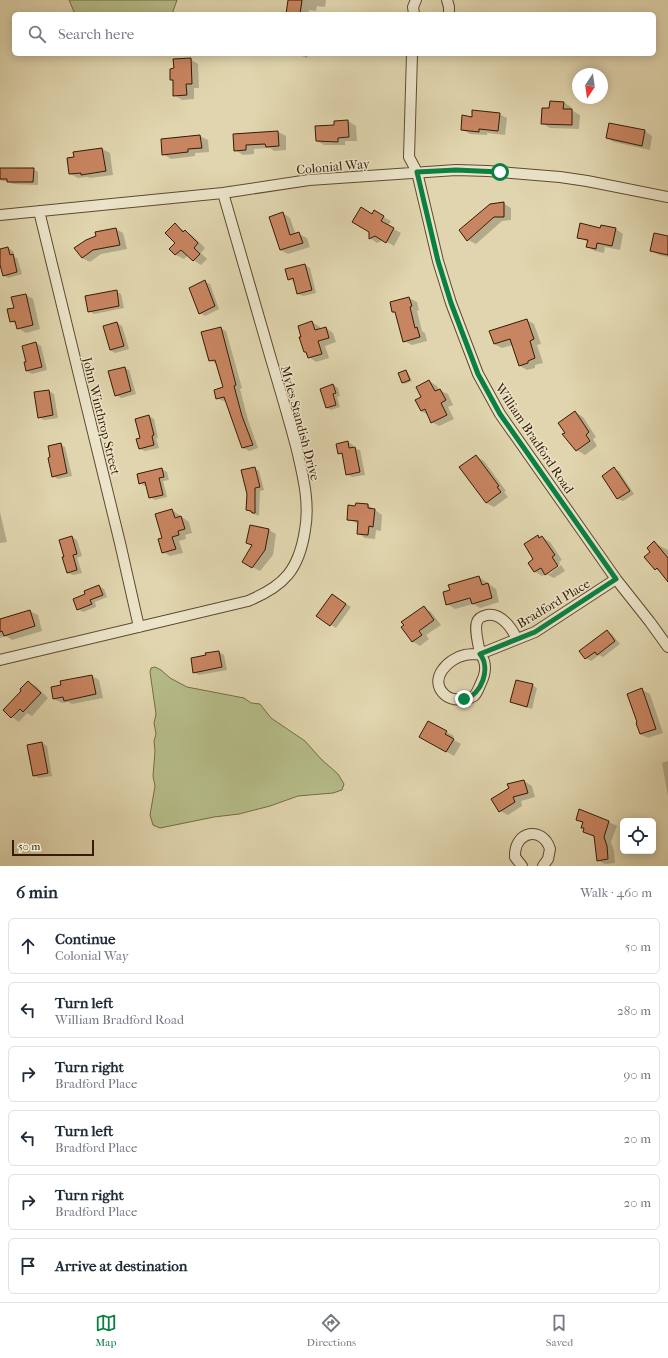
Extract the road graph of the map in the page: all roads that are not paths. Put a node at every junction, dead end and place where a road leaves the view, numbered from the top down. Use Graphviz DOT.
graph roads {
  1 [pos="416,0"];
  2 [pos="447,0"];
  3 [pos="414,12"];
  4 [pos="449,12"];
  5 [pos="412,56"];
  6 [pos="417,172"];
  7 [pos="223,193"];
  8 [pos="668,197"];
  9 [pos="39,211"];
  10 [pos="0,215"];
  11 [pos="616,579"];
  12 [pos="138,627"];
  13 [pos="517,639"];
  14 [pos="668,647"];
  15 [pos="480,654"];
  16 [pos="0,660"];
  17 [pos="522,866"];
  18 [pos="543,866"];
  1 -- 3 [label="street"];
  2 -- 4 [label="street"];
  5 -- 6 [label="street, William Bradford Road"];
  6 -- 7 [label="street, Colonial Way"];
  6 -- 8 [label="street, Colonial Way"];
  6 -- 11 [label="street, William Bradford Road"];
  7 -- 9 [label="street, Colonial Way"];
  7 -- 12 [label="street, Myles Standish Drive"];
  9 -- 10 [label="street, Colonial Way"];
  9 -- 12 [label="street, John Winthrop Street"];
  11 -- 13 [label="street, Bradford Place"];
  11 -- 14 [label="street, William Bradford Road"];
  12 -- 16 [label="street, Myles Standish Drive"];
  13 -- 15 [label="street, Bradford Place"];
  13 -- 15 [label="street"];
  15 -- 15 [label="street, Bradford Place"];
  17 -- 18 [label="street"];
}
